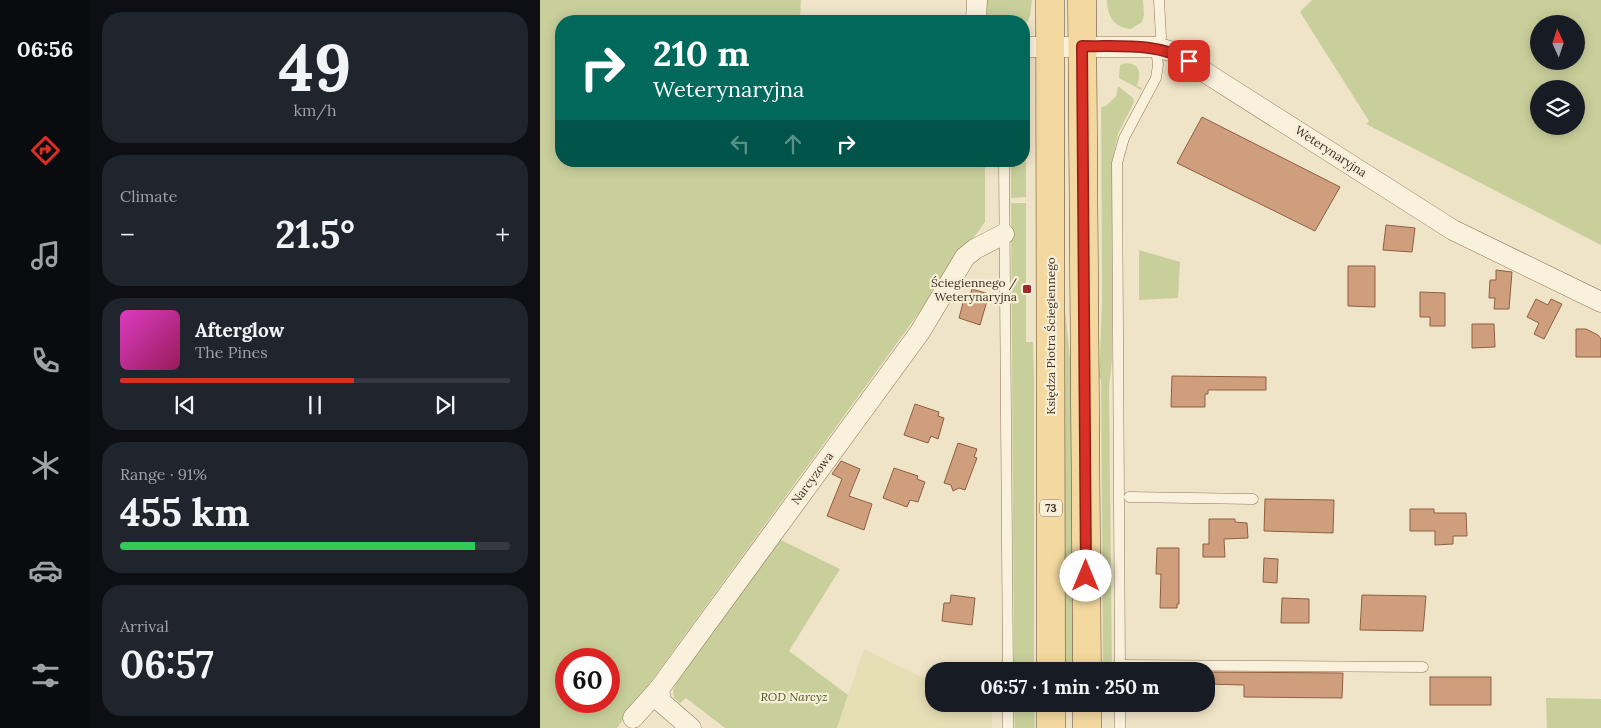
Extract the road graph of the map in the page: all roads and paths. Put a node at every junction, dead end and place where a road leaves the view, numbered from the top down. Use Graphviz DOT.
graph roads {
  1 [pos="977,0"];
  2 [pos="1050,0"];
  3 [pos="1082,0"];
  4 [pos="1159,0"];
  5 [pos="976,15"];
  6 [pos="1082,46"];
  7 [pos="1037,47"];
  8 [pos="1156,47"];
  9 [pos="1004,167"];
  10 [pos="1004,234"];
  11 [pos="1601,302"];
  12 [pos="1129,497"];
  13 [pos="1253,499"];
  14 [pos="1008,662"];
  15 [pos="1051,662"];
  16 [pos="1087,662"];
  17 [pos="1120,662"];
  18 [pos="1423,667"];
  19 [pos="1215,668"];
  20 [pos="659,689"];
  21 [pos="1008,712"];
  22 [pos="1051,712"];
  23 [pos="1087,712"];
  24 [pos="1120,712"];
  25 [pos="633,718"];
  26 [pos="692,728"];
  27 [pos="1008,728"];
  28 [pos="1051,728"];
  29 [pos="1087,728"];
  30 [pos="1120,728"];
  1 -- 5 [label="street"];
  2 -- 7 [label="main road, Księdza Piotra Ściegiennego / 73"];
  3 -- 6 [label="main road"];
  4 -- 8 [label="lane"];
  6 -- 7 [label="street, Weterynaryjna"];
  6 -- 8 [label="street, Weterynaryjna"];
  6 -- 16 [label="main road"];
  7 -- 15 [label="main road, Księdza Piotra Ściegiennego / 73"];
  8 -- 11 [label="street, Weterynaryjna"];
  8 -- 17 [label="lane"];
  9 -- 10 [label="lane"];
  10 -- 14 [label="lane"];
  10 -- 20 [label="street, Narcyzowa"];
  12 -- 13 [label="lane"];
  18 -- 19 [label="lane"];
  20 -- 25 [label="street, Narcyzowa"];
  20 -- 26 [label="street"];
  21 -- 27 [label="lane"];
  22 -- 28 [label="main road"];
  23 -- 29 [label="main road"];
  24 -- 30 [label="lane"];
}
